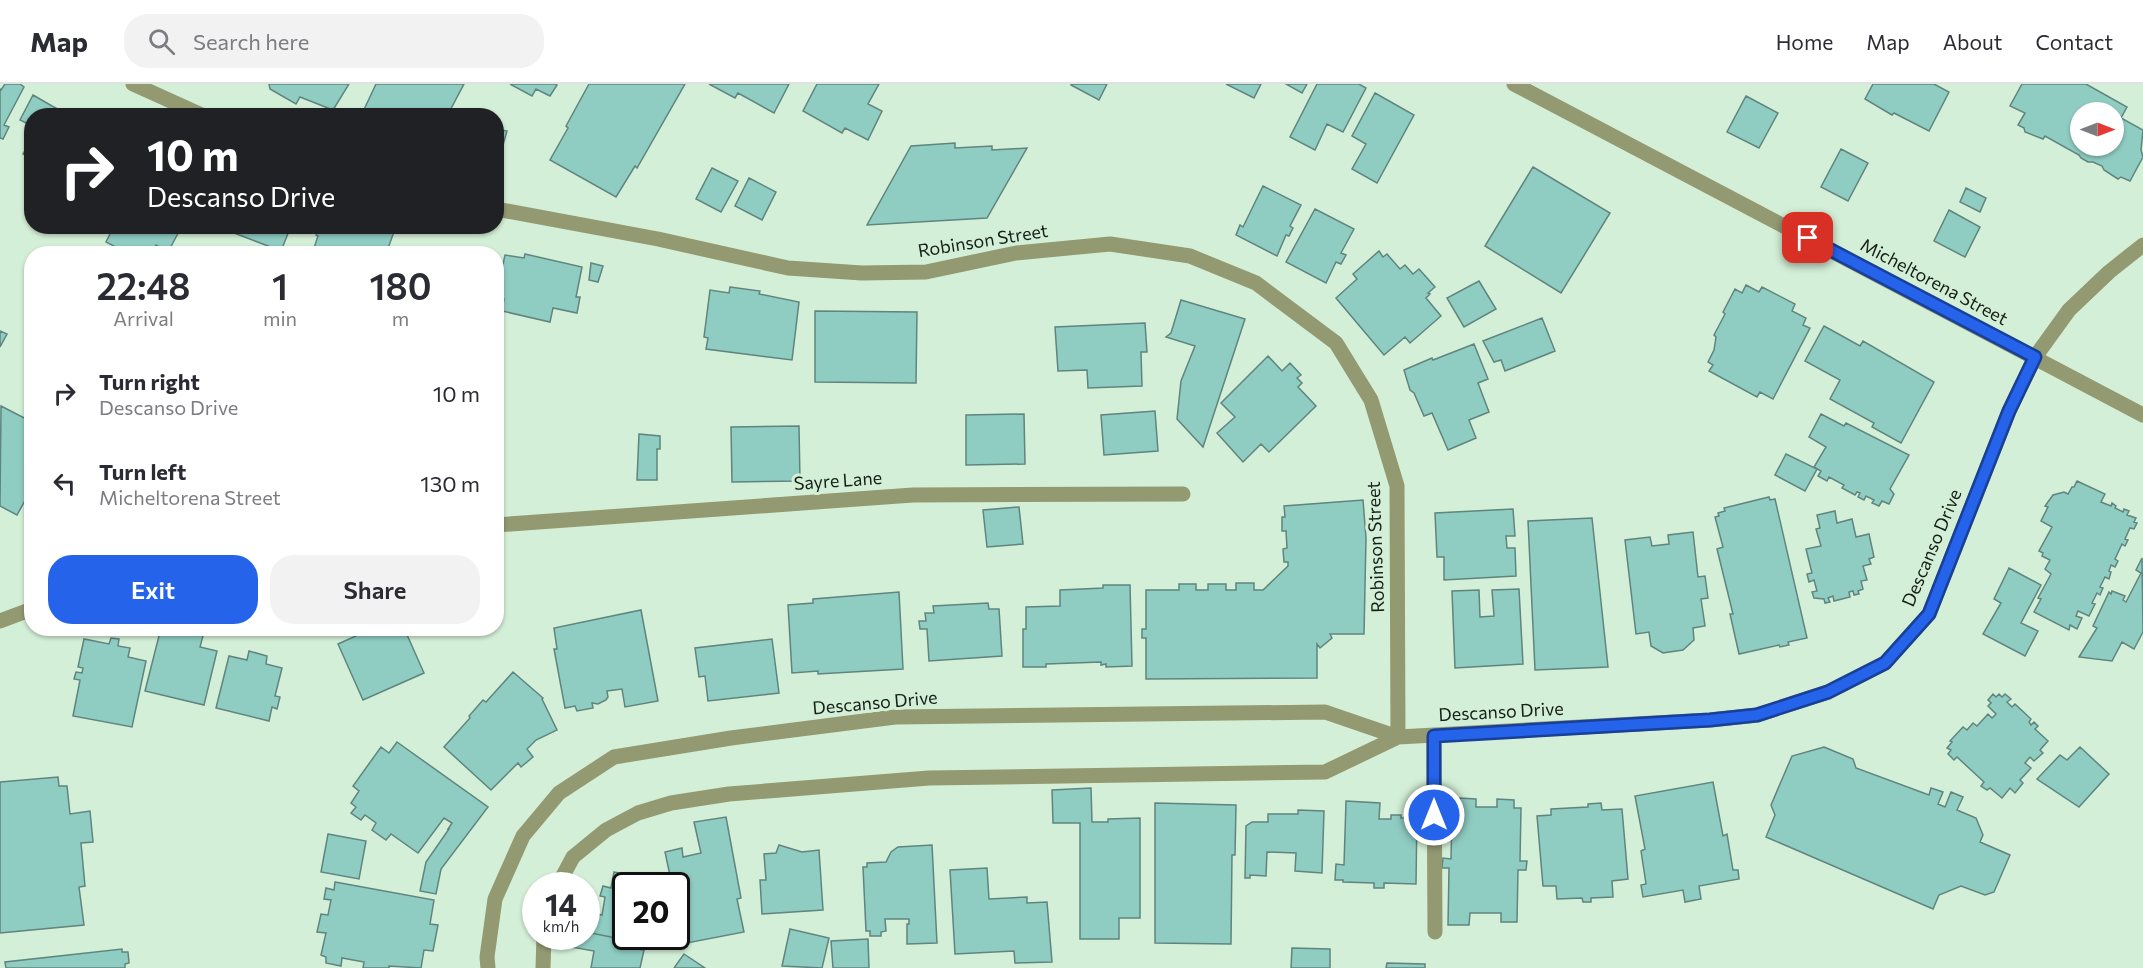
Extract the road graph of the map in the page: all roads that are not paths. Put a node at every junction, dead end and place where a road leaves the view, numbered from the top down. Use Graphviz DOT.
graph roads {
  1 [pos="133,84"];
  2 [pos="1514,84"];
  3 [pos="186,108"];
  4 [pos="504,210"];
  5 [pos="2143,245"];
  6 [pos="2035,357"];
  7 [pos="2143,415"];
  8 [pos="1184,494"];
  9 [pos="504,524"];
  10 [pos="24,612"];
  11 [pos="0,621"];
  12 [pos="1434,736"];
  13 [pos="1398,737"];
  14 [pos="565,872"];
  15 [pos="1435,932"];
  16 [pos="544,950"];
  17 [pos="488,968"];
  18 [pos="543,968"];
  1 -- 3 [label="street"];
  2 -- 6 [label="street, Micheltorena Street"];
  4 -- 13 [label="street, Robinson Street"];
  5 -- 6 [label="street, Descanso Drive"];
  6 -- 7 [label="street, Micheltorena Street"];
  6 -- 12 [label="street, Descanso Drive"];
  8 -- 9 [label="street, Sayre Lane"];
  10 -- 11 [label="street"];
  12 -- 13 [label="street, Descanso Drive"];
  12 -- 15 [label="street"];
  13 -- 14 [label="street, Descanso Drive"];
  13 -- 17 [label="street, Descanso Drive"];
  16 -- 18 [label="street"];
}
